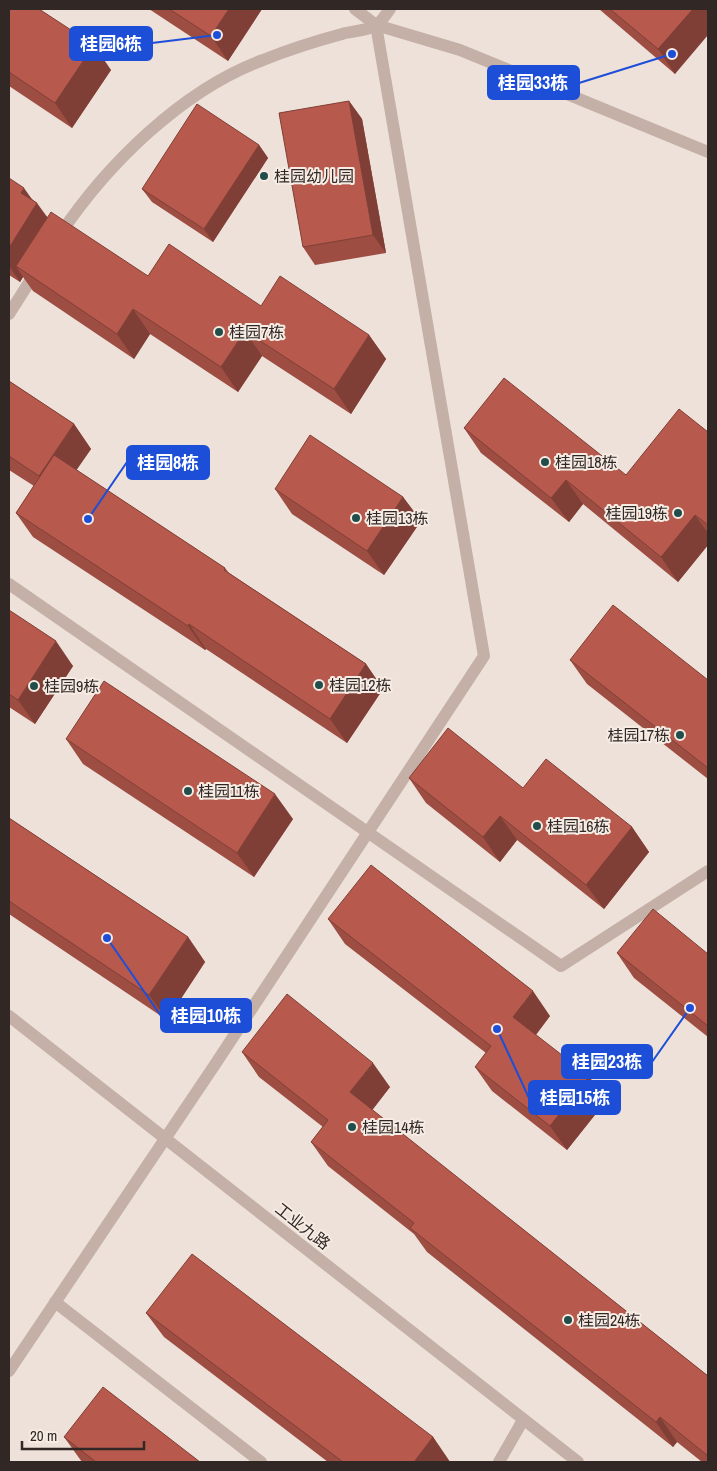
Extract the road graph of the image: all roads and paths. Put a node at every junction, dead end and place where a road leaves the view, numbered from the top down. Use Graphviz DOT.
graph roads {
  1 [pos="355,9"];
  2 [pos="390,9"];
  3 [pos="376,26"];
  4 [pos="708,152"];
  5 [pos="9,314"];
  6 [pos="9,584"];
  7 [pos="368,832"];
  8 [pos="708,871"];
  9 [pos="9,1016"];
  10 [pos="165,1138"];
  11 [pos="55,1302"];
  12 [pos="9,1371"];
  13 [pos="524,1420"];
  14 [pos="261,1462"];
  15 [pos="499,1462"];
  16 [pos="578,1462"];
  1 -- 3 [label="street"];
  2 -- 3 [label="street"];
  3 -- 4 [label="street"];
  3 -- 5 [label="street"];
  3 -- 7 [label="street"];
  6 -- 7 [label="street"];
  7 -- 8 [label="street"];
  7 -- 10 [label="street"];
  9 -- 10 [label="street, 工业九路"];
  10 -- 11 [label="street"];
  10 -- 13 [label="street, 工业九路"];
  11 -- 12 [label="street"];
  11 -- 14 [label="street"];
  13 -- 15 [label="street"];
  13 -- 16 [label="street, 工业九路"];
}
